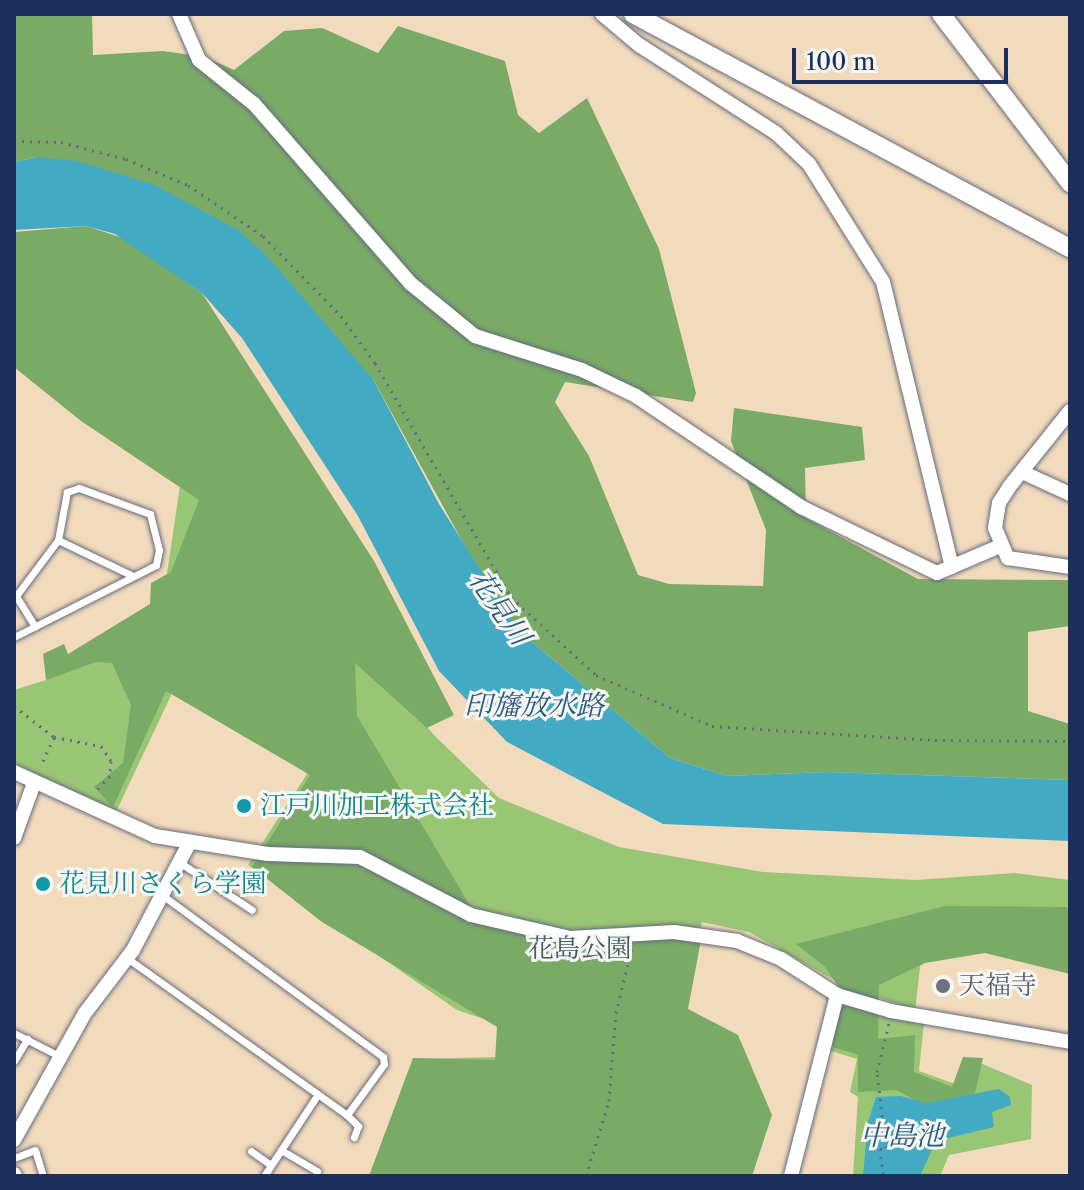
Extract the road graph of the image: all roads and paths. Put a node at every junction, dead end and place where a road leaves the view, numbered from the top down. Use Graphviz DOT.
graph roads {
  1 [pos="179,14"];
  2 [pos="602,14"];
  3 [pos="633,14"];
  4 [pos="941,14"];
  5 [pos="14,141"];
  6 [pos="1070,183"];
  7 [pos="1070,248"];
  8 [pos="1070,411"];
  9 [pos="1022,472"];
  10 [pos="1070,494"];
  11 [pos="58,540"];
  12 [pos="1000,546"];
  13 [pos="952,567"];
  14 [pos="1070,567"];
  15 [pos="133,576"];
  16 [pos="35,626"];
  17 [pos="14,637"];
  18 [pos="14,706"];
  19 [pos="54,737"];
  20 [pos="1070,741"];
  21 [pos="43,761"];
  22 [pos="14,772"];
  23 [pos="34,783"];
  24 [pos="78,803"];
  25 [pos="14,838"];
  26 [pos="190,842"];
  27 [pos="179,862"];
  28 [pos="162,895"];
  29 [pos="252,910"];
  30 [pos="631,935"];
  31 [pos="127,958"];
  32 [pos="837,995"];
  33 [pos="891,1011"];
  34 [pos="14,1033"];
  35 [pos="27,1039"];
  36 [pos="1070,1042"];
  37 [pos="59,1056"];
  38 [pos="14,1061"];
  39 [pos="316,1097"];
  40 [pos="347,1115"];
  41 [pos="354,1137"];
  42 [pos="14,1140"];
  43 [pos="281,1150"];
  44 [pos="251,1151"];
  45 [pos="14,1158"];
  46 [pos="271,1165"];
  47 [pos="317,1171"];
  48 [pos="43,1176"];
  49 [pos="264,1176"];
  50 [pos="586,1176"];
  51 [pos="791,1176"];
  52 [pos="874,1176"];
  1 -- 13 [label="street"];
  2 -- 13 [label="street"];
  3 -- 7 [label="street"];
  4 -- 6 [label="street"];
  5 -- 20 [label="path"];
  8 -- 9 [label="street"];
  9 -- 10 [label="street"];
  9 -- 12 [label="street"];
  11 -- 15 [label="lane"];
  11 -- 15 [label="lane"];
  11 -- 16 [label="lane"];
  12 -- 13 [label="street"];
  12 -- 14 [label="street"];
  15 -- 16 [label="lane"];
  16 -- 17 [label="lane"];
  18 -- 19 [label="path"];
  19 -- 21 [label="path"];
  19 -- 24 [label="path"];
  22 -- 23 [label="street"];
  23 -- 24 [label="street"];
  23 -- 25 [label="street"];
  24 -- 26 [label="street"];
  26 -- 27 [label="street"];
  26 -- 30 [label="street"];
  27 -- 28 [label="street"];
  27 -- 29 [label="lane"];
  28 -- 31 [label="street"];
  28 -- 40 [label="lane"];
  30 -- 32 [label="street"];
  30 -- 50 [label="path"];
  31 -- 37 [label="street"];
  31 -- 39 [label="lane"];
  32 -- 33 [label="street"];
  32 -- 51 [label="street"];
  33 -- 36 [label="street"];
  33 -- 52 [label="path"];
  34 -- 35 [label="lane"];
  35 -- 37 [label="lane"];
  35 -- 38 [label="lane"];
  37 -- 42 [label="street"];
  39 -- 40 [label="lane"];
  39 -- 43 [label="lane"];
  40 -- 41 [label="lane"];
  43 -- 46 [label="lane"];
  43 -- 47 [label="lane"];
  44 -- 46 [label="lane"];
  45 -- 48 [label="lane"];
  46 -- 49 [label="lane"];
}
